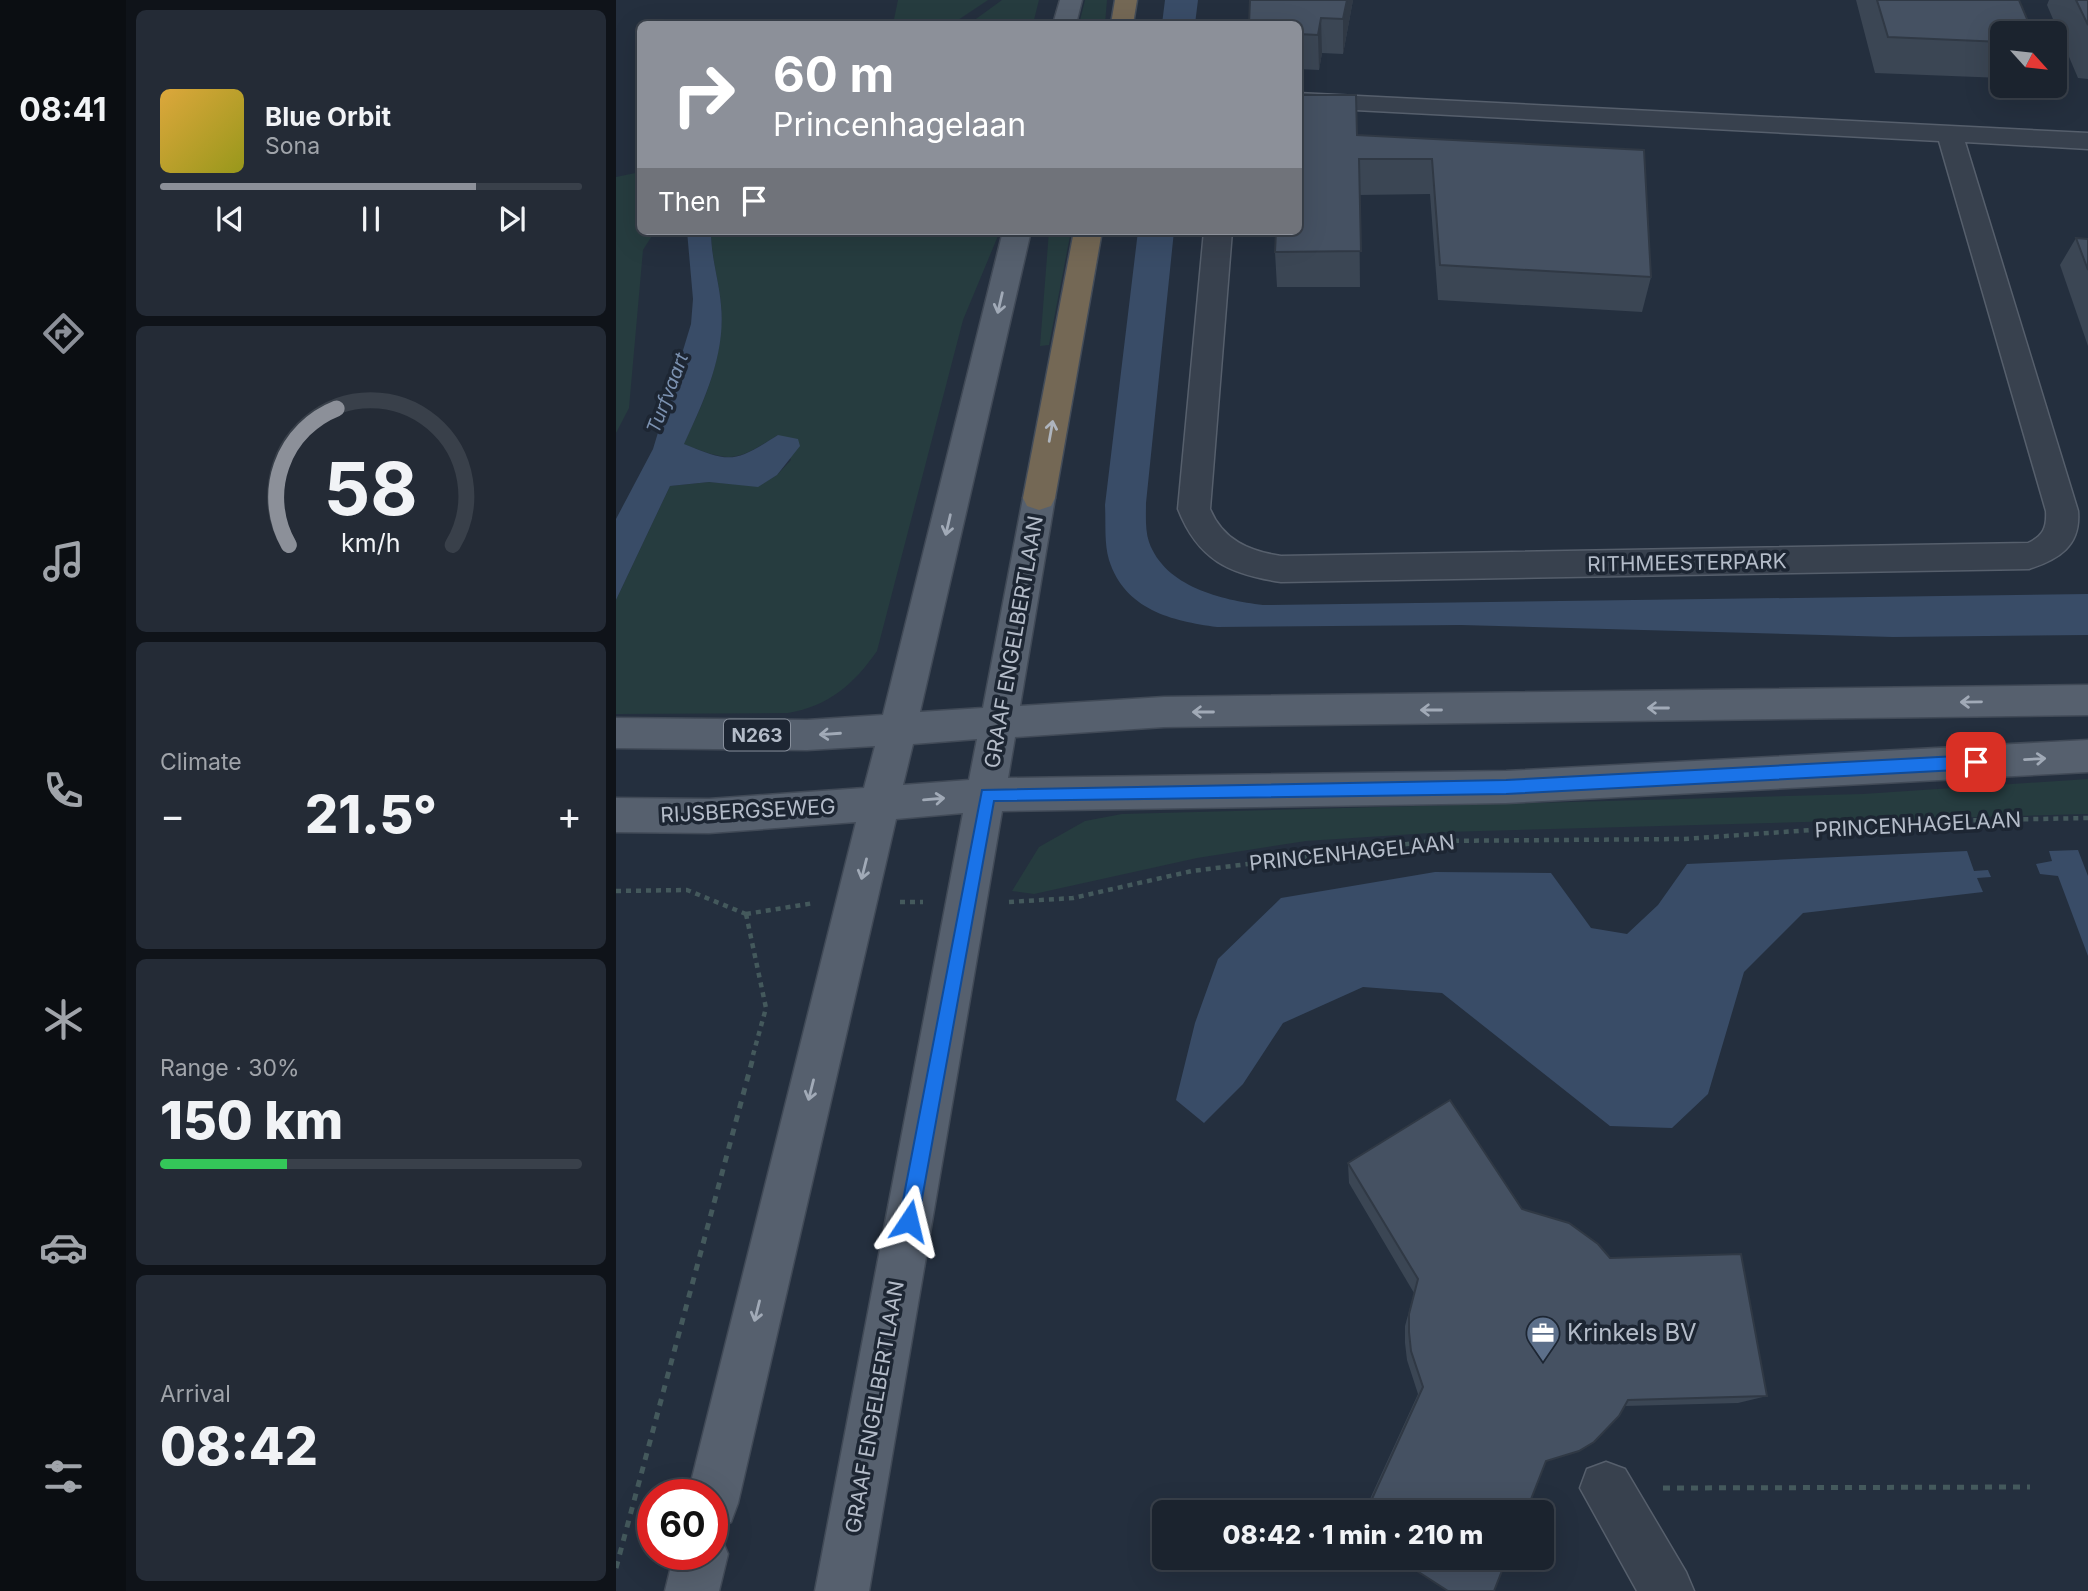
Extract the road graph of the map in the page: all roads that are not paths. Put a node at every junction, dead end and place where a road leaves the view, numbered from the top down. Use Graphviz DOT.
graph roads {
  1 [pos="1071,0"];
  2 [pos="1126,0"];
  3 [pos="1066,21"];
  4 [pos="1122,21"];
  5 [pos="1302,100"];
  6 [pos="1951,134"];
  7 [pos="2088,141"];
  8 [pos="1016,235"];
  9 [pos="1087,235"];
  10 [pos="1217,235"];
  11 [pos="1039,498"];
  12 [pos="2088,700"];
  13 [pos="1001,722"];
  14 [pos="898,729"];
  15 [pos="616,733"];
  16 [pos="2088,756"];
  17 [pos="987,795"];
  18 [pos="880,803"];
  19 [pos="616,816"];
  20 [pos="718,1479"];
  21 [pos="1606,1488"];
  22 [pos="697,1570"];
  23 [pos="692,1591"];
  24 [pos="842,1591"];
  25 [pos="1667,1591"];
  1 -- 3 [label="main road"];
  2 -- 4 [label="highway"];
  5 -- 6 [label="street"];
  6 -- 7 [label="street"];
  6 -- 10 [label="street, RITHMEESTERPARK"];
  8 -- 14 [label="main road, one-way"];
  11 -- 9 [label="highway, GRAAF ENGELBERTLAAN, one-way"];
  11 -- 13 [label="main road, GRAAF ENGELBERTLAAN"];
  12 -- 13 [label="main road, one-way"];
  13 -- 14 [label="main road, N263"];
  13 -- 17 [label="main road, GRAAF ENGELBERTLAAN"];
  14 -- 15 [label="main road, N263, one-way"];
  14 -- 18 [label="main road"];
  17 -- 16 [label="main road, one-way"];
  18 -- 17 [label="main road, RIJSBERGSEWEG, one-way"];
  17 -- 24 [label="main road, GRAAF ENGELBERTLAAN"];
  18 -- 19 [label="main road, RIJSBERGSEWEG"];
  18 -- 20 [label="main road, one-way"];
  21 -- 25 [label="street"];
  22 -- 23 [label="main road"];
}
